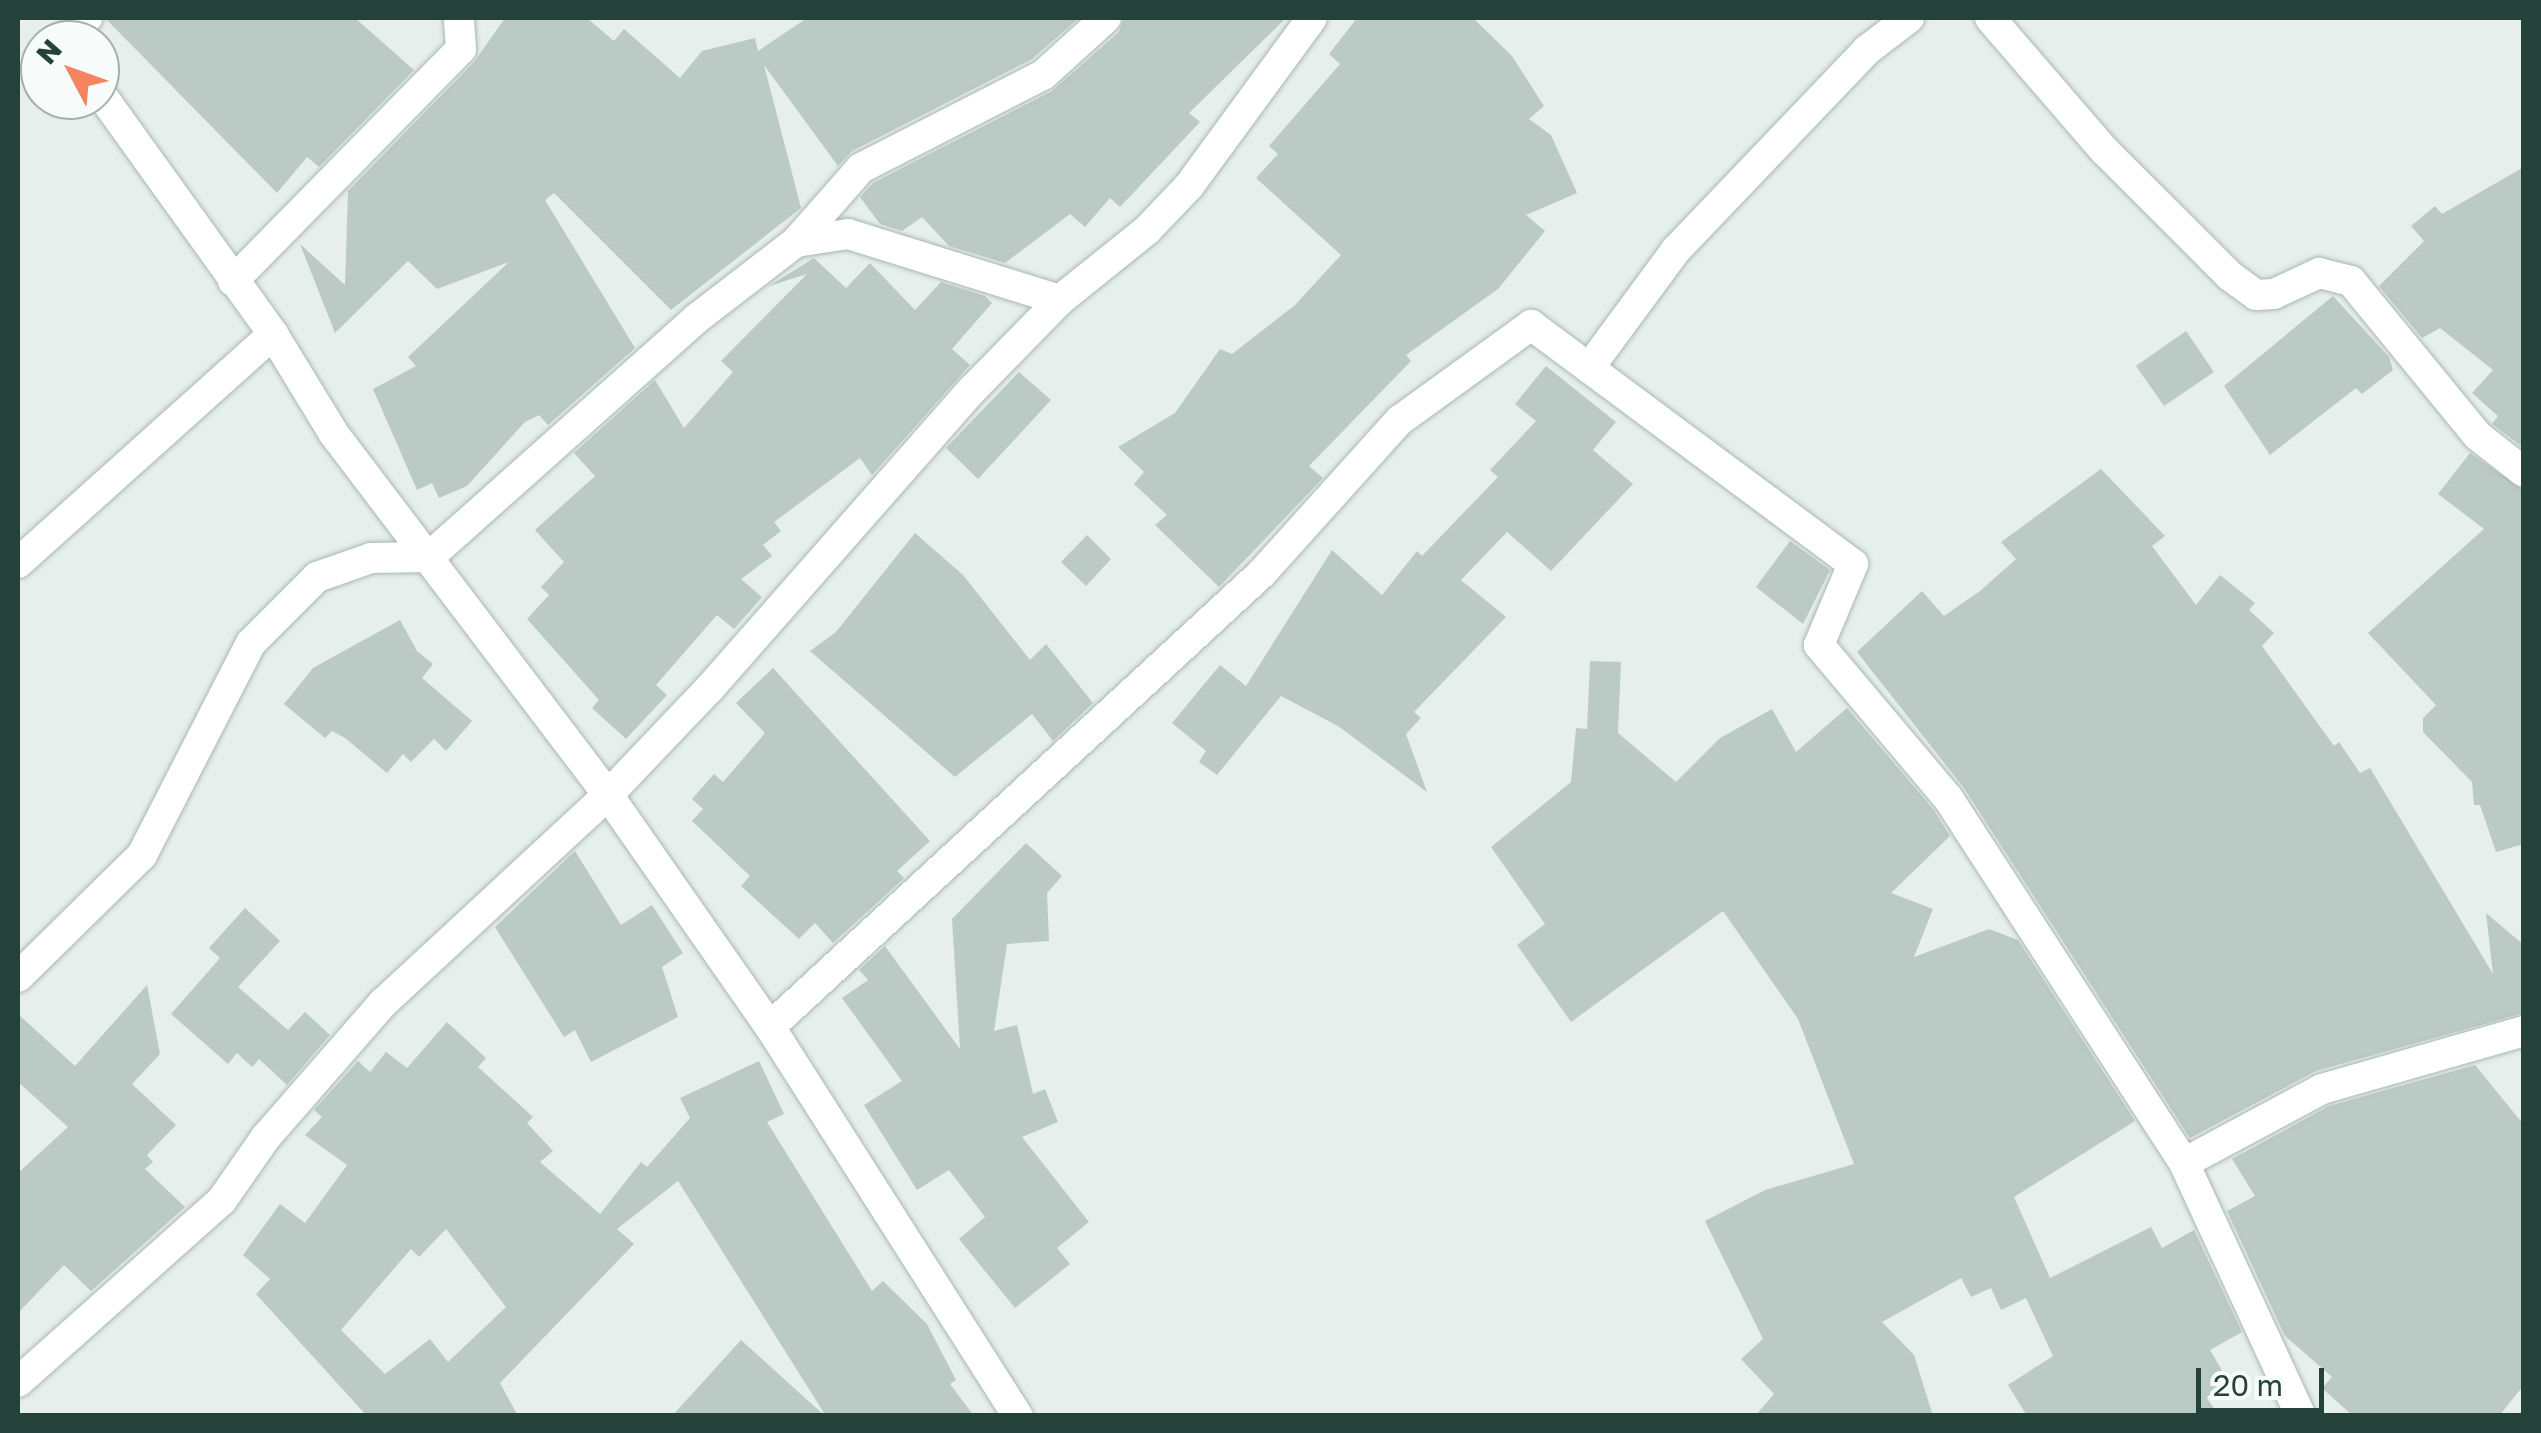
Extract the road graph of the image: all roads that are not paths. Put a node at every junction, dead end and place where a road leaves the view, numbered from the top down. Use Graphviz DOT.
graph roads {
  1 [pos="459,18"];
  2 [pos="1106,18"];
  3 [pos="1312,18"];
  4 [pos="1909,18"];
  5 [pos="1990,18"];
  6 [pos="118,120"];
  7 [pos="796,242"];
  8 [pos="233,281"];
  9 [pos="1060,300"];
  10 [pos="273,334"];
  11 [pos="1589,368"];
  12 [pos="2524,472"];
  13 [pos="428,558"];
  14 [pos="18,563"];
  15 [pos="608,794"];
  16 [pos="18,977"];
  17 [pos="770,1027"];
  18 [pos="2524,1031"];
  19 [pos="2184,1163"];
  20 [pos="18,1382"];
  21 [pos="1018,1416"];
  22 [pos="2301,1416"];
  1 -- 8 [label="street"];
  2 -- 7 [label="street"];
  3 -- 9 [label="street"];
  4 -- 11 [label="street"];
  5 -- 12 [label="street"];
  6 -- 8 [label="street"];
  7 -- 9 [label="street"];
  7 -- 13 [label="street"];
  8 -- 10 [label="street"];
  9 -- 15 [label="street"];
  10 -- 13 [label="street"];
  10 -- 14 [label="street"];
  11 -- 17 [label="street"];
  11 -- 19 [label="street"];
  13 -- 15 [label="street"];
  13 -- 16 [label="street"];
  15 -- 17 [label="street"];
  15 -- 20 [label="street"];
  17 -- 21 [label="street"];
  18 -- 19 [label="street"];
  19 -- 22 [label="street"];
}
